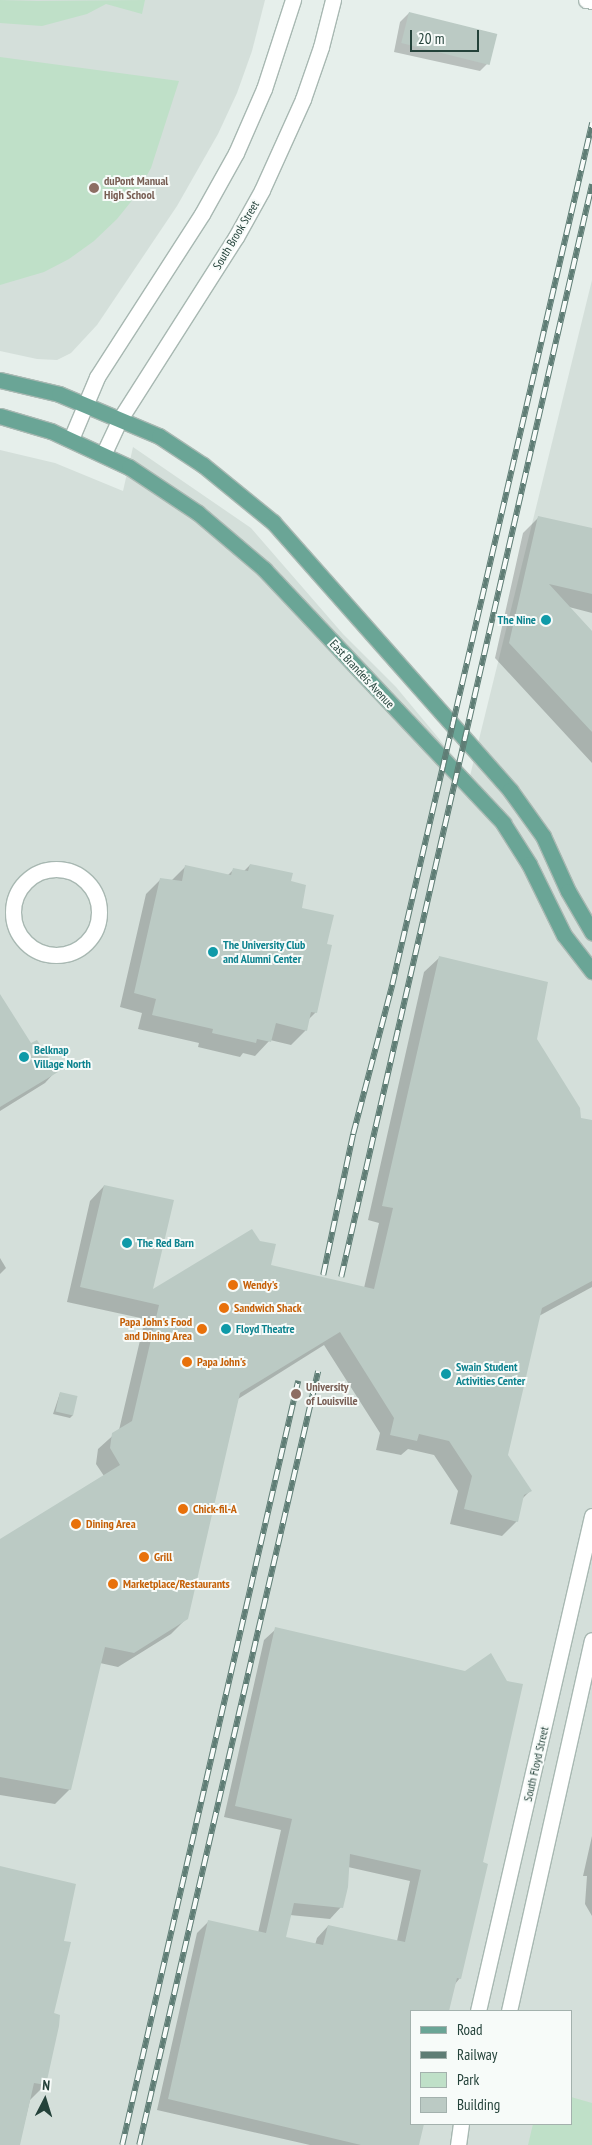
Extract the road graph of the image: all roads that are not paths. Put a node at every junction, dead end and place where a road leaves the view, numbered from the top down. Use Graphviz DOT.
graph roads {
  1 [pos="293,0"];
  2 [pos="333,0"];
  3 [pos="586,0"];
  4 [pos="592,1"];
  5 [pos="0,380"];
  6 [pos="84,403"];
  7 [pos="0,416"];
  8 [pos="120,420"];
  9 [pos="71,439"];
  10 [pos="104,453"];
  11 [pos="7,901"];
  12 [pos="592,932"];
  13 [pos="592,971"];
  14 [pos="592,1516"];
  15 [pos="592,1640"];
  16 [pos="478,2010"];
  17 [pos="509,2010"];
  18 [pos="461,2125"];
  19 [pos="458,2145"];
  1 -- 6 [label="street"];
  2 -- 8 [label="street, South Brook Street"];
  3 -- 4 [label="street"];
  5 -- 6 [label="main road"];
  6 -- 8 [label="main road"];
  6 -- 9 [label="street"];
  7 -- 9 [label="main road, East Brandeis Avenue"];
  8 -- 10 [label="street, South Brook Street"];
  8 -- 12 [label="main road"];
  9 -- 10 [label="main road, East Brandeis Avenue"];
  10 -- 13 [label="main road, East Brandeis Avenue"];
  11 -- 11 [label="street"];
  14 -- 16 [label="street, South Floyd Street"];
  15 -- 17 [label="street"];
  18 -- 19 [label="street"];
}
